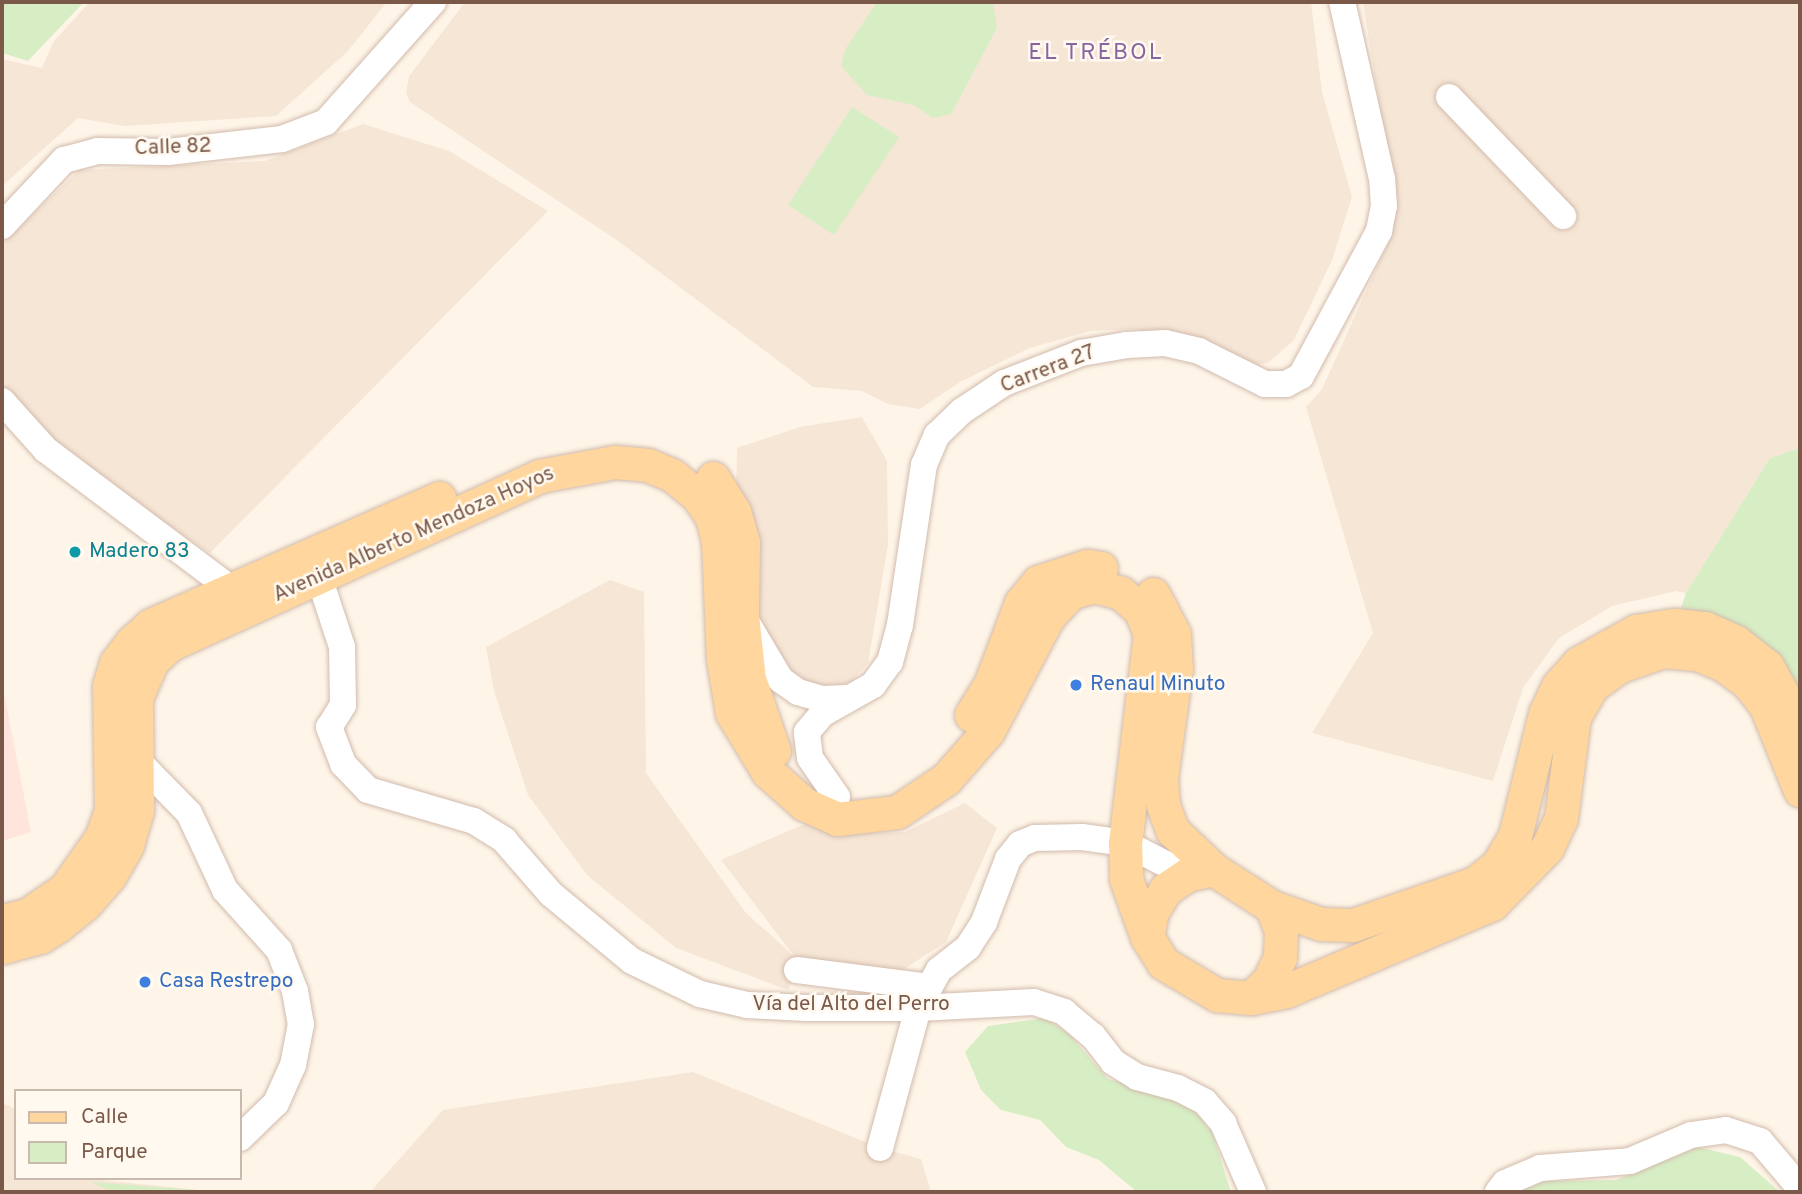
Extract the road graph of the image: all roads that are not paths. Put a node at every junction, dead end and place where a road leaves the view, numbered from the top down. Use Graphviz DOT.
graph roads {
  1 [pos="433,2"];
  2 [pos="1342,2"];
  3 [pos="1363,2"];
  4 [pos="1349,33"];
  5 [pos="1448,97"];
  6 [pos="1563,216"];
  7 [pos="2,226"];
  8 [pos="2,401"];
  9 [pos="319,576"];
  10 [pos="231,589"];
  11 [pos="742,615"];
  12 [pos="853,697"];
  13 [pos="1800,726"];
  14 [pos="139,762"];
  15 [pos="1800,790"];
  16 [pos="837,797"];
  17 [pos="1082,837"];
  18 [pos="1125,843"];
  19 [pos="1200,872"];
  20 [pos="1126,879"];
  21 [pos="1272,907"];
  22 [pos="2,921"];
  23 [pos="1147,937"];
  24 [pos="2,947"];
  25 [pos="797,970"];
  26 [pos="923,998"];
  27 [pos="1251,998"];
  28 [pos="242,1136"];
  29 [pos="880,1148"];
  30 [pos="1800,1188"];
  31 [pos="1253,1192"];
  32 [pos="1498,1192"];
  1 -- 7 [label="street, Calle 82"];
  2 -- 4 [label="street, Carrera 27"];
  3 -- 4 [label="street"];
  4 -- 12 [label="street, Carrera 27"];
  5 -- 6 [label="street"];
  8 -- 10 [label="street"];
  9 -- 14 [label="main road, Avenida Alberto Mendoza Hoyos"];
  9 -- 18 [label="main road, Avenida Alberto Mendoza Hoyos"];
  9 -- 26 [label="street, Vía del Alto del Perro"];
  10 -- 11 [label="main road, Avenida Alberto Mendoza Hoyos"];
  10 -- 22 [label="main road, Avenida Alberto Mendoza Hoyos"];
  11 -- 12 [label="street"];
  11 -- 16 [label="main road, Avenida Alberto Mendoza Hoyos"];
  12 -- 16 [label="street, Carrera 27"];
  13 -- 21 [label="main road, Avenida Alberto Mendoza Hoyos"];
  14 -- 24 [label="main road, Avenida Alberto Mendoza Hoyos"];
  14 -- 28 [label="street"];
  15 -- 27 [label="main road, Avenida Alberto Mendoza Hoyos"];
  16 -- 19 [label="main road, Avenida Alberto Mendoza Hoyos"];
  17 -- 18 [label="street"];
  17 -- 20 [label="street"];
  17 -- 26 [label="street"];
  18 -- 19 [label="street"];
  18 -- 20 [label="main road, Avenida Alberto Mendoza Hoyos"];
  19 -- 21 [label="main road, Avenida Alberto Mendoza Hoyos"];
  19 -- 23 [label="main road"];
  20 -- 23 [label="main road, Avenida Alberto Mendoza Hoyos"];
  21 -- 27 [label="main road"];
  23 -- 27 [label="main road, Avenida Alberto Mendoza Hoyos"];
  25 -- 26 [label="street"];
  26 -- 29 [label="street"];
  26 -- 31 [label="street, Vía del Alto del Perro"];
  30 -- 32 [label="street"];
}
